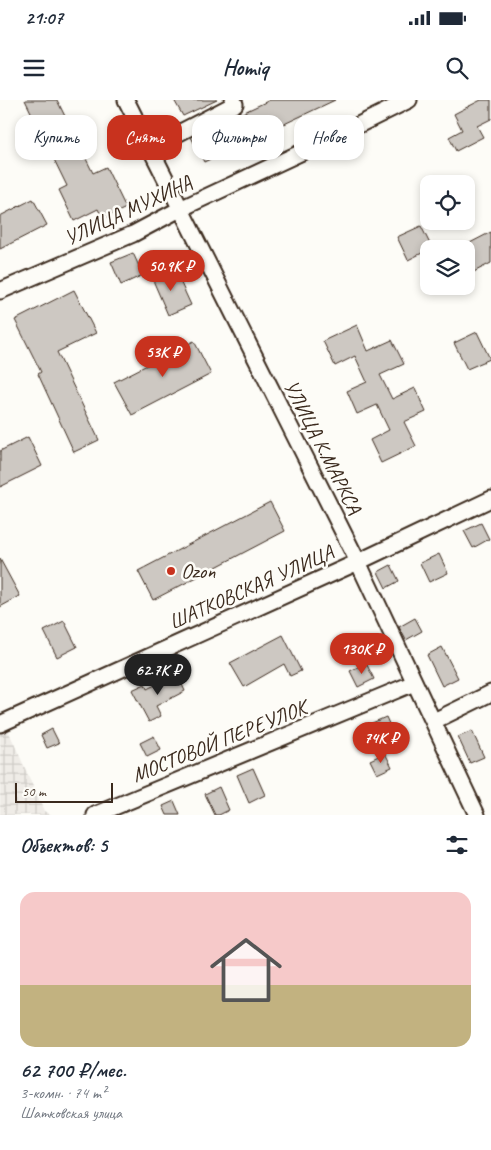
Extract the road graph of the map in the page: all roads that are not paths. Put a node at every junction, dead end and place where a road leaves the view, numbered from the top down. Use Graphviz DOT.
graph roads {
  1 [pos="126,100"];
  2 [pos="234,100"];
  3 [pos="409,100"];
  4 [pos="134,115"];
  5 [pos="182,132"];
  6 [pos="156,160"];
  7 [pos="180,209"];
  8 [pos="0,291"];
  9 [pos="491,499"];
  10 [pos="358,562"];
  11 [pos="414,683"];
  12 [pos="491,693"];
  13 [pos="434,721"];
  14 [pos="0,724"];
  15 [pos="95,815"];
  16 [pos="477,815"];
  1 -- 4 [label="street, УЛИЦА К.МАРКСА"];
  2 -- 5 [label="street"];
  3 -- 7 [label="street, УЛИЦА МУХИНА"];
  6 -- 7 [label="street, УЛИЦА К.МАРКСА"];
  7 -- 8 [label="street, УЛИЦА МУХИНА"];
  7 -- 10 [label="street, УЛИЦА К.МАРКСА"];
  9 -- 10 [label="street, ШАТКОВСКАЯ УЛИЦА"];
  10 -- 11 [label="street, УЛИЦА К.МАРКСА"];
  10 -- 14 [label="street, ШАТКОВСКАЯ УЛИЦА"];
  11 -- 13 [label="street, УЛИЦА К.МАРКСА"];
  11 -- 15 [label="street, МОСТОВОЙ ПЕРЕУЛОК"];
  12 -- 13 [label="street"];
  13 -- 16 [label="street, УЛИЦА К.МАРКСА"];
}
